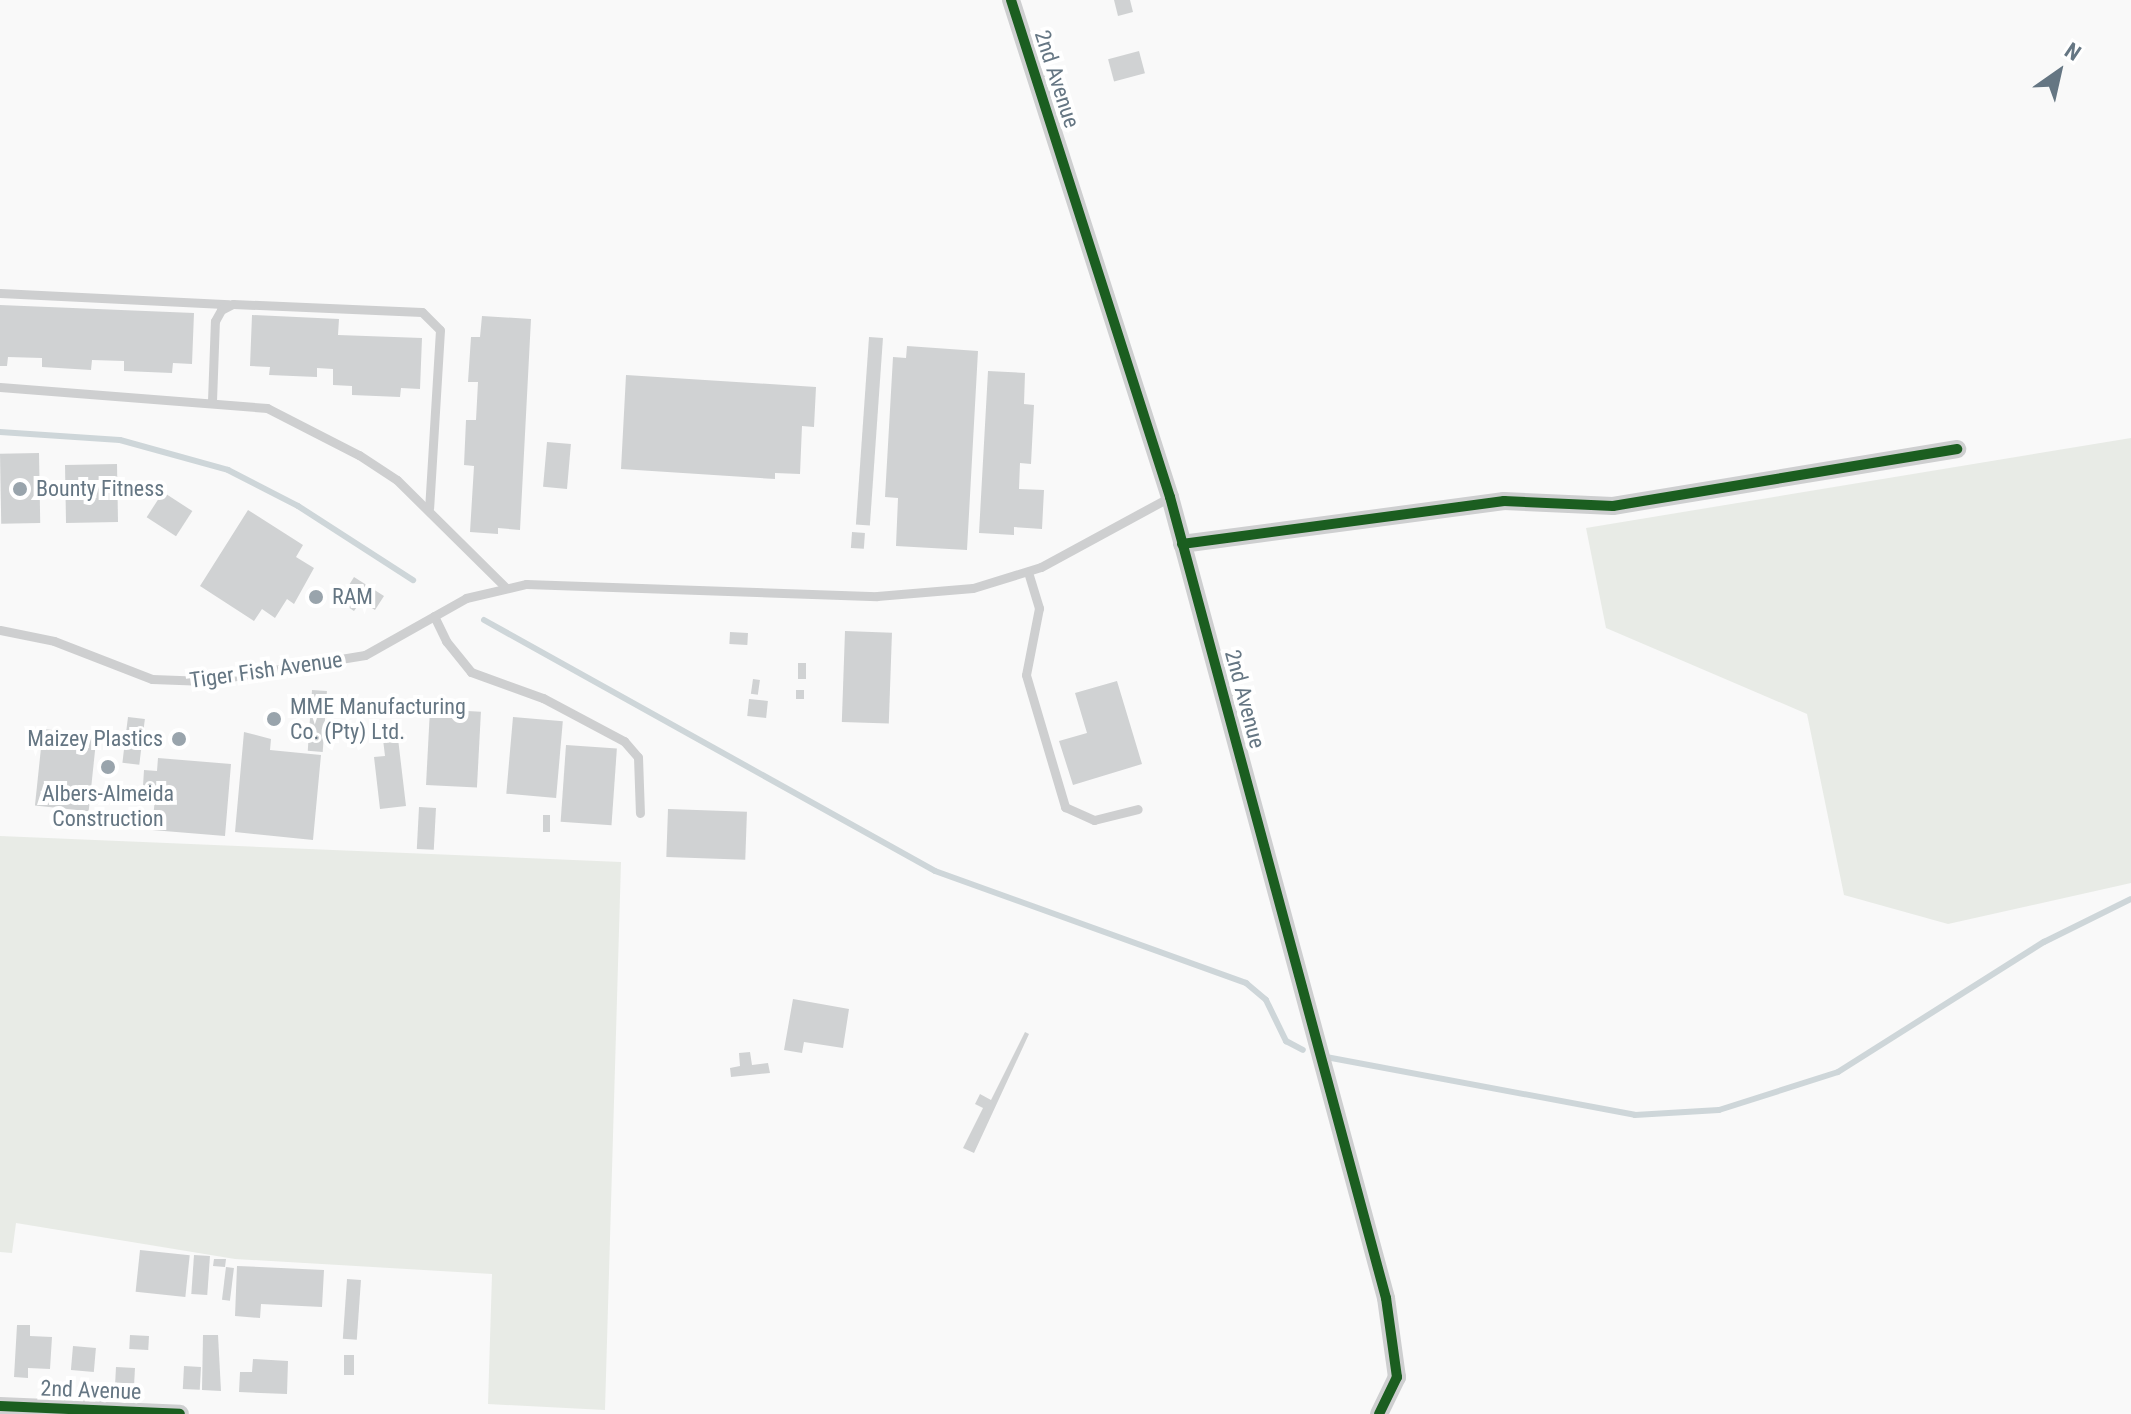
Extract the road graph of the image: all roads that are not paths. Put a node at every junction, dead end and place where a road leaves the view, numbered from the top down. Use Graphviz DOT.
graph roads {
  1 [pos="1011,0"];
  2 [pos="0,293"];
  3 [pos="233,304"];
  4 [pos="0,387"];
  5 [pos="212,401"];
  6 [pos="1957,449"];
  7 [pos="1170,497"];
  8 [pos="429,508"];
  9 [pos="1182,544"];
  10 [pos="1028,572"];
  11 [pos="505,587"];
  12 [pos="434,616"];
  13 [pos="0,630"];
  14 [pos="1138,809"];
  15 [pos="640,813"];
  16 [pos="0,1406"];
  17 [pos="180,1414"];
  18 [pos="1379,1414"];
  1 -- 7 [label="street, 2nd Avenue"];
  2 -- 3 [label="lane"];
  3 -- 5 [label="lane"];
  3 -- 8 [label="lane"];
  4 -- 5 [label="lane"];
  5 -- 8 [label="lane"];
  6 -- 9 [label="street"];
  7 -- 9 [label="street, 2nd Avenue"];
  7 -- 10 [label="lane, Tiger Fish Avenue"];
  8 -- 11 [label="lane"];
  9 -- 18 [label="street, 2nd Avenue"];
  10 -- 11 [label="lane, Tiger Fish Avenue"];
  10 -- 14 [label="lane"];
  11 -- 12 [label="lane, Tiger Fish Avenue"];
  12 -- 13 [label="lane, Tiger Fish Avenue"];
  12 -- 15 [label="lane"];
  16 -- 17 [label="street, 2nd Avenue"];
}
